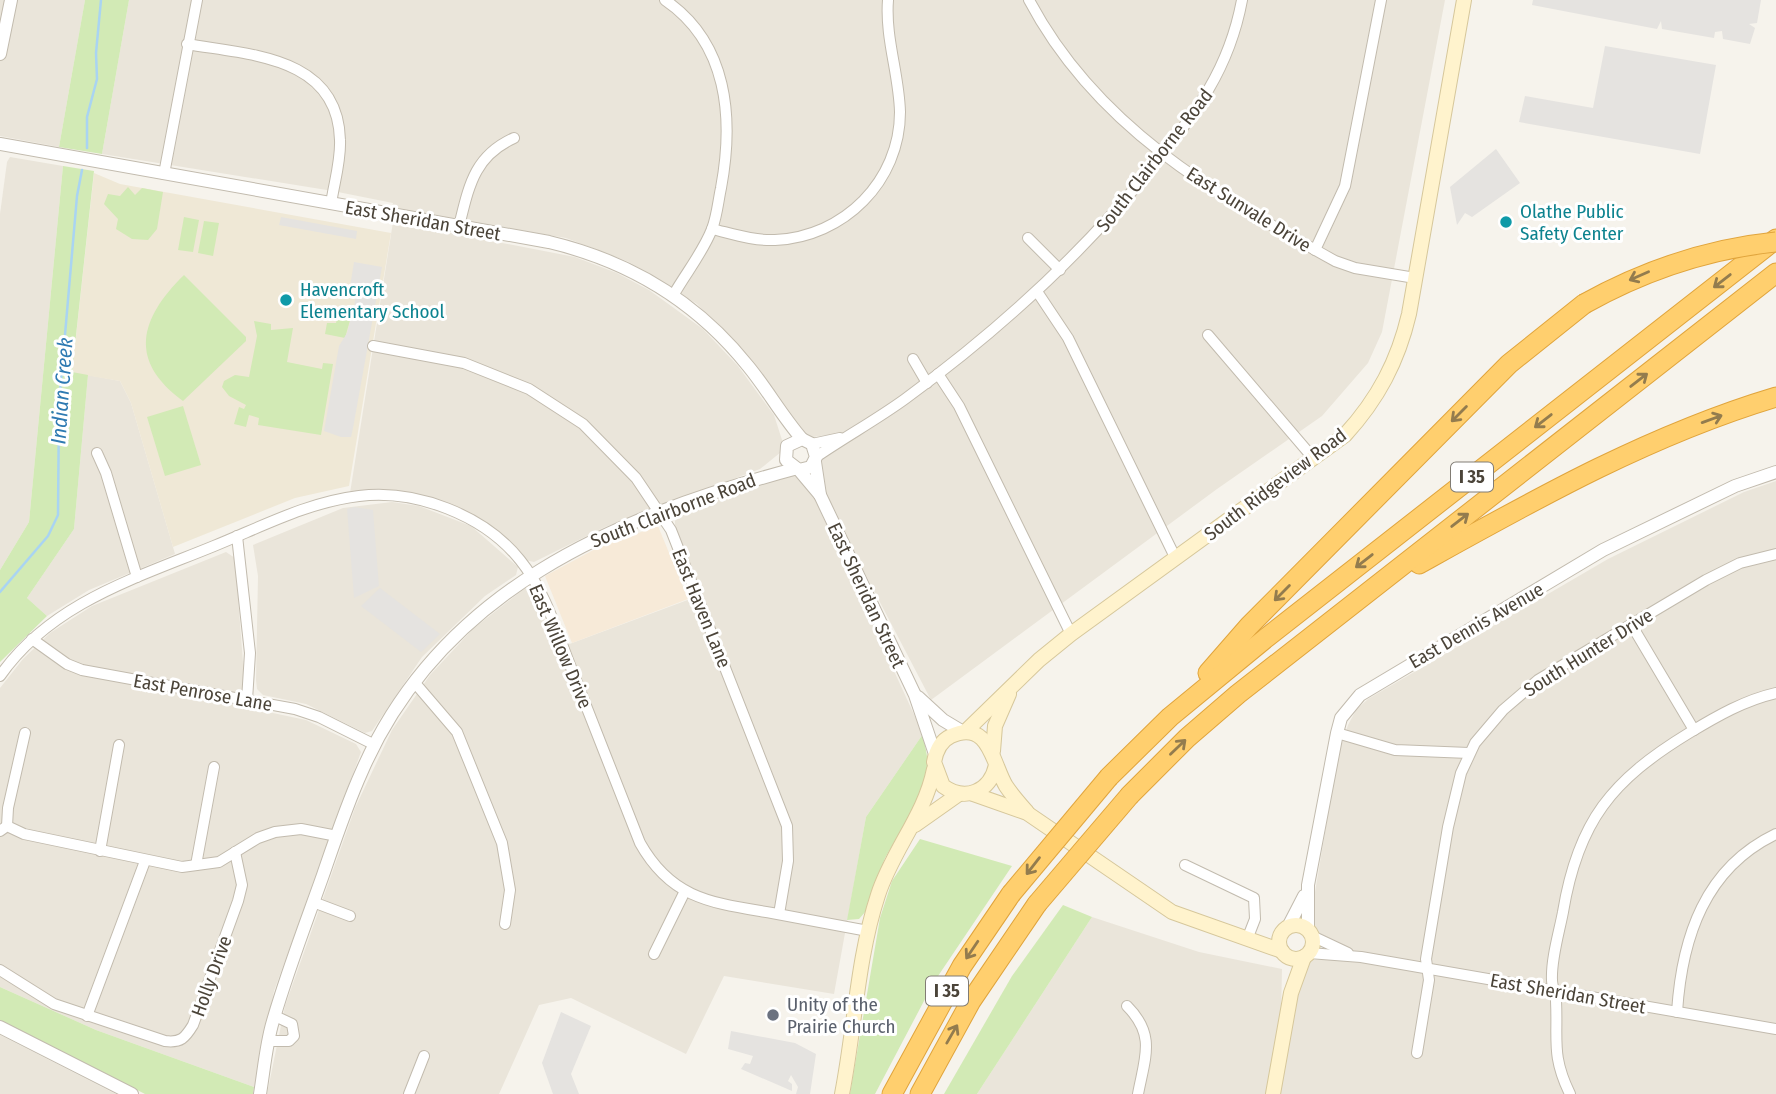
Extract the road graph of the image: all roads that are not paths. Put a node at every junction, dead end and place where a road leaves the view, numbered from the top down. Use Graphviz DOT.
graph roads {
  1 [pos="10,0"];
  2 [pos="197,0"];
  3 [pos="665,0"];
  4 [pos="888,0"];
  5 [pos="1029,0"];
  6 [pos="1242,0"];
  7 [pos="1381,0"];
  8 [pos="1464,0"];
  9 [pos="187,44"];
  10 [pos="0,54"];
  11 [pos="514,138"];
  12 [pos="0,144"];
  13 [pos="1162,154"];
  14 [pos="164,174"];
  15 [pos="331,204"];
  16 [pos="459,226"];
  17 [pos="712,229"];
  18 [pos="1028,239"];
  19 [pos="1776,240"];
  20 [pos="1315,250"];
  21 [pos="1060,270"];
  22 [pos="1776,273"];
  23 [pos="1415,278"];
  24 [pos="1038,293"];
  25 [pos="674,294"];
  26 [pos="1208,335"];
  27 [pos="373,346"];
  28 [pos="913,359"];
  29 [pos="938,374"];
  30 [pos="927,383"];
  31 [pos="1776,397"];
  32 [pos="783,417"];
  33 [pos="840,438"];
  34 [pos="807,441"];
  35 [pos="785,450"];
  36 [pos="97,453"];
  37 [pos="816,459"];
  38 [pos="1314,459"];
  39 [pos="796,470"];
  40 [pos="1776,472"];
  41 [pos="764,475"];
  42 [pos="820,495"];
  43 [pos="660,512"];
  44 [pos="237,537"];
  45 [pos="1776,554"];
  46 [pos="1175,557"];
  47 [pos="530,574"];
  48 [pos="137,577"];
  49 [pos="1368,593"];
  50 [pos="1631,624"];
  51 [pos="1071,634"];
  52 [pos="32,639"];
  53 [pos="0,676"];
  54 [pos="415,682"];
  55 [pos="1012,687"];
  56 [pos="1776,693"];
  57 [pos="915,695"];
  58 [pos="247,700"];
  59 [pos="1170,717"];
  60 [pos="1694,730"];
  61 [pos="964,732"];
  62 [pos="25,733"];
  63 [pos="1337,733"];
  64 [pos="119,745"];
  65 [pos="375,746"];
  66 [pos="1469,753"];
  67 [pos="935,754"];
  68 [pos="994,758"];
  69 [pos="214,766"];
  70 [pos="934,769"];
  71 [pos="966,794"];
  72 [pos="1027,813"];
  73 [pos="914,826"];
  74 [pos="4,829"];
  75 [pos="1776,834"];
  76 [pos="337,836"];
  77 [pos="100,851"];
  78 [pos="235,852"];
  79 [pos="145,861"];
  80 [pos="1185,864"];
  81 [pos="196,865"];
  82 [pos="1308,886"];
  83 [pos="685,891"];
  84 [pos="313,902"];
  85 [pos="779,914"];
  86 [pos="350,916"];
  87 [pos="505,924"];
  88 [pos="1286,929"];
  89 [pos="868,931"];
  90 [pos="1310,933"];
  91 [pos="1248,937"];
  92 [pos="654,954"];
  93 [pos="1284,954"];
  94 [pos="1307,955"];
  95 [pos="1361,957"];
  96 [pos="1427,969"];
  97 [pos="0,970"];
  98 [pos="1554,990"];
  99 [pos="1290,993"];
  100 [pos="1127,1006"];
  101 [pos="1678,1012"];
  102 [pos="87,1016"];
  103 [pos="275,1016"];
  104 [pos="0,1027"];
  105 [pos="1776,1029"];
  106 [pos="269,1041"];
  107 [pos="1417,1053"];
  108 [pos="424,1056"];
  109 [pos="132,1094"];
  110 [pos="260,1094"];
  111 [pos="410,1094"];
  112 [pos="842,1094"];
  113 [pos="892,1094"];
  114 [pos="920,1094"];
  115 [pos="1138,1094"];
  116 [pos="1273,1094"];
  117 [pos="1570,1094"];
  1 -- 10 [label="street"];
  2 -- 9 [label="street"];
  3 -- 17 [label="street"];
  4 -- 17 [label="street"];
  5 -- 13 [label="street, East Sunvale Drive"];
  6 -- 13 [label="street, South Clairborne Road"];
  7 -- 20 [label="street"];
  8 -- 23 [label="main road, South Ridgeview Road"];
  9 -- 14 [label="street"];
  9 -- 15 [label="street"];
  11 -- 16 [label="street"];
  12 -- 14 [label="street, East Sheridan Street"];
  13 -- 20 [label="street, East Sunvale Drive"];
  13 -- 21 [label="street, South Clairborne Road"];
  14 -- 15 [label="street, East Sheridan Street"];
  15 -- 16 [label="street, East Sheridan Street"];
  16 -- 25 [label="street, East Sheridan Street"];
  17 -- 25 [label="street"];
  18 -- 21 [label="street"];
  19 -- 59 [label="highway, I 35, one-way"];
  19 -- 59 [label="highway, one-way, bridge"];
  20 -- 23 [label="street, East Sunvale Drive"];
  21 -- 24 [label="street, South Clairborne Road"];
  49 -- 22 [label="highway, I 35, one-way"];
  23 -- 38 [label="main road, South Ridgeview Road"];
  24 -- 29 [label="street, South Clairborne Road"];
  24 -- 46 [label="street"];
  25 -- 32 [label="street, East Sheridan Street"];
  26 -- 38 [label="street"];
  27 -- 43 [label="street, East Haven Lane"];
  28 -- 30 [label="street"];
  29 -- 30 [label="street, South Clairborne Road"];
  29 -- 51 [label="street"];
  30 -- 33 [label="street, South Clairborne Road"];
  49 -- 31 [label="highway, one-way"];
  32 -- 34 [label="street, East Sheridan Street"];
  32 -- 35 [label="street, East Sheridan Street"];
  33 -- 34 [label="street, South Clairborne Road"];
  33 -- 37 [label="street, South Clairborne Road"];
  34 -- 35 [label="street, South Clairborne Road"];
  34 -- 37 [label="street, East Sheridan Street"];
  35 -- 39 [label="street, East Sheridan Street"];
  35 -- 41 [label="street, South Clairborne Road"];
  36 -- 48 [label="street"];
  37 -- 39 [label="street, South Clairborne Road"];
  37 -- 42 [label="street, East Sheridan Street"];
  38 -- 46 [label="main road, South Ridgeview Road"];
  39 -- 41 [label="street, South Clairborne Road"];
  39 -- 42 [label="street, East Sheridan Street"];
  40 -- 63 [label="street, East Dennis Avenue"];
  41 -- 43 [label="street, South Clairborne Road"];
  42 -- 57 [label="street, East Sheridan Street"];
  43 -- 47 [label="street, South Clairborne Road"];
  43 -- 85 [label="street, East Haven Lane"];
  44 -- 47 [label="street, East Willow Drive"];
  44 -- 48 [label="street, East Willow Drive"];
  44 -- 58 [label="street"];
  45 -- 50 [label="street, South Hunter Drive"];
  46 -- 51 [label="main road, South Ridgeview Road"];
  47 -- 54 [label="street, South Clairborne Road"];
  47 -- 83 [label="street, East Willow Drive"];
  48 -- 52 [label="street, East Willow Drive"];
  114 -- 49 [label="highway, I 35, one-way, bridge"];
  50 -- 60 [label="street"];
  50 -- 66 [label="street, South Hunter Drive"];
  51 -- 55 [label="main road, South Ridgeview Road"];
  52 -- 53 [label="street, East Willow Drive"];
  52 -- 58 [label="street, East Penrose Lane"];
  54 -- 65 [label="street, South Clairborne Road"];
  54 -- 87 [label="street"];
  55 -- 61 [label="main road, South Ridgeview Road"];
  55 -- 68 [label="main road, South Ridgeview Road"];
  56 -- 60 [label="street"];
  57 -- 61 [label="street, East Sheridan Street"];
  57 -- 67 [label="street, East Sheridan Street"];
  58 -- 65 [label="street, East Penrose Lane"];
  59 -- 113 [label="highway, I 35, one-way, bridge"];
  60 -- 98 [label="street"];
  61 -- 67 [label="main road"];
  61 -- 68 [label="main road"];
  62 -- 74 [label="street"];
  63 -- 66 [label="street"];
  63 -- 82 [label="street, East Dennis Avenue"];
  64 -- 77 [label="street"];
  65 -- 76 [label="street, South Clairborne Road"];
  66 -- 96 [label="street, South Hunter Drive"];
  67 -- 70 [label="main road"];
  68 -- 71 [label="main road"];
  68 -- 72 [label="main road"];
  69 -- 81 [label="street"];
  70 -- 71 [label="main road"];
  70 -- 73 [label="main road"];
  71 -- 72 [label="main road"];
  71 -- 73 [label="main road"];
  72 -- 91 [label="main road"];
  73 -- 89 [label="main road"];
  74 -- 77 [label="street"];
  75 -- 101 [label="street"];
  76 -- 78 [label="street"];
  76 -- 84 [label="street, South Clairborne Road"];
  77 -- 79 [label="street"];
  78 -- 81 [label="street"];
  78 -- 102 [label="street, Holly Drive"];
  79 -- 81 [label="street"];
  79 -- 102 [label="street"];
  80 -- 91 [label="street"];
  82 -- 88 [label="street, East Dennis Avenue"];
  82 -- 90 [label="street, East Dennis Avenue"];
  83 -- 85 [label="street, East Willow Drive"];
  83 -- 92 [label="street"];
  84 -- 86 [label="street"];
  84 -- 103 [label="street, South Clairborne Road"];
  85 -- 89 [label="street, East Willow Drive"];
  88 -- 90 [label="main road"];
  88 -- 91 [label="main road"];
  88 -- 93 [label="main road"];
  89 -- 112 [label="main road"];
  90 -- 94 [label="main road"];
  90 -- 95 [label="street, East Sheridan Street"];
  91 -- 93 [label="main road"];
  93 -- 94 [label="main road"];
  93 -- 99 [label="main road"];
  94 -- 95 [label="street, East Sheridan Street"];
  94 -- 99 [label="main road"];
  95 -- 96 [label="street, East Sheridan Street"];
  96 -- 98 [label="street, East Sheridan Street"];
  96 -- 107 [label="street, South Hunter Drive"];
  97 -- 102 [label="street, Holly Drive"];
  98 -- 101 [label="street, East Sheridan Street"];
  98 -- 117 [label="street"];
  99 -- 116 [label="main road"];
  100 -- 115 [label="street"];
  101 -- 105 [label="street, East Sheridan Street"];
  103 -- 106 [label="street, South Clairborne Road"];
  103 -- 106 [label="street"];
  104 -- 109 [label="street"];
  106 -- 110 [label="street, South Clairborne Road"];
  108 -- 111 [label="street"];
}
